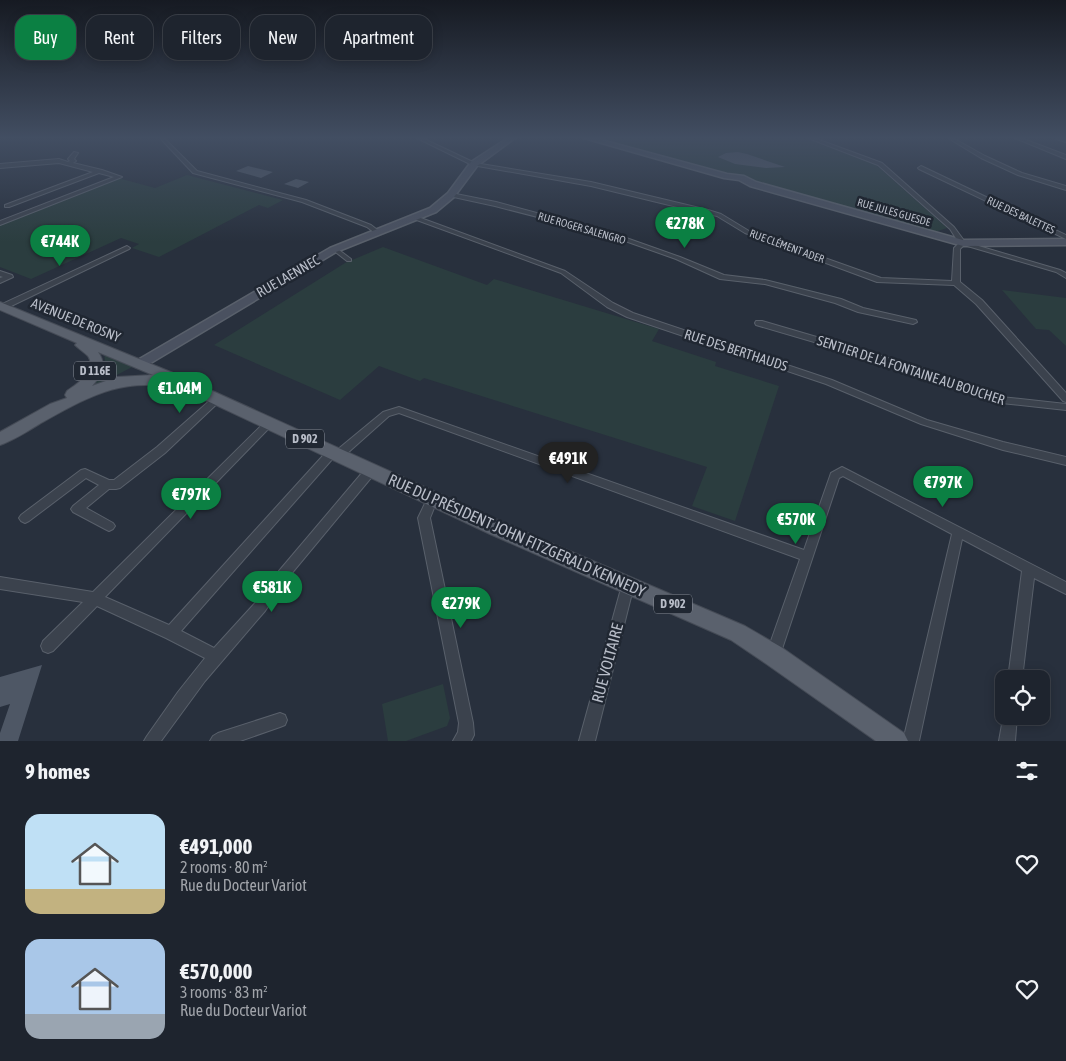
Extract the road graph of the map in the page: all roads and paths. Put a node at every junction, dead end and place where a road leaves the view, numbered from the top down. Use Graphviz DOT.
graph roads {
  1 [pos="96,173"];
  2 [pos="105,173"];
  3 [pos="197,173"];
  4 [pos="468,173"];
  5 [pos="524,173"];
  6 [pos="713,173"];
  7 [pos="890,173"];
  8 [pos="931,173"];
  9 [pos="1017,173"];
  10 [pos="1066,188"];
  11 [pos="451,195"];
  12 [pos="0,204"];
  13 [pos="7,206"];
  14 [pos="706,211"];
  15 [pos="26,213"];
  16 [pos="416,218"];
  17 [pos="0,223"];
  18 [pos="377,232"];
  19 [pos="689,237"];
  20 [pos="1066,237"];
  21 [pos="1066,242"];
  22 [pos="963,243"];
  23 [pos="127,248"];
  24 [pos="335,249"];
  25 [pos="349,260"];
  26 [pos="0,272"];
  27 [pos="1066,276"];
  28 [pos="0,281"];
  29 [pos="956,283"];
  30 [pos="1,307"];
  31 [pos="913,322"];
  32 [pos="758,323"];
  33 [pos="65,334"];
  34 [pos="140,364"];
  35 [pos="143,378"];
  36 [pos="175,382"];
  37 [pos="218,398"];
  38 [pos="1066,399"];
  39 [pos="1066,407"];
  40 [pos="55,408"];
  41 [pos="270,422"];
  42 [pos="0,439"];
  43 [pos="336,453"];
  44 [pos="1066,460"];
  45 [pos="372,470"];
  46 [pos="107,484"];
  47 [pos="433,498"];
  48 [pos="24,518"];
  49 [pos="109,526"];
  50 [pos="958,531"];
  51 [pos="806,556"];
  52 [pos="1029,568"];
  53 [pos="0,583"];
  54 [pos="628,585"];
  55 [pos="1066,588"];
  56 [pos="94,598"];
  57 [pos="171,633"];
  58 [pos="48,646"];
  59 [pos="773,654"];
  60 [pos="215,656"];
  61 [pos="1016,670"];
  62 [pos="280,720"];
  63 [pos="1009,725"];
  64 [pos="152,741"];
  65 [pos="218,741"];
  66 [pos="461,741"];
  67 [pos="587,741"];
  68 [pos="896,741"];
  69 [pos="911,741"];
  70 [pos="1007,741"];
  1 -- 13 [label="street"];
  2 -- 15 [label="street"];
  3 -- 18 [label="street"];
  4 -- 11 [label="street, RUE LAENNEC"];
  5 -- 14 [label="street, RUE CLÉMENT ADER"];
  6 -- 22 [label="street, RUE JULES GUESDE"];
  7 -- 22 [label="street"];
  8 -- 20 [label="street, RUE DES BALETTES"];
  9 -- 10 [label="street"];
  11 -- 16 [label="street, RUE LAENNEC"];
  11 -- 31 [label="street, RUE ROGER SALENGRO"];
  12 -- 13 [label="street"];
  13 -- 15 [label="street"];
  14 -- 19 [label="street"];
  14 -- 29 [label="street, RUE CLÉMENT ADER"];
  15 -- 17 [label="street"];
  16 -- 18 [label="street, RUE LAENNEC"];
  16 -- 44 [label="street, RUE DES BERTHAUDS"];
  18 -- 24 [label="street, RUE LAENNEC"];
  21 -- 22 [label="street, RUE JULES GUESDE"];
  22 -- 27 [label="street"];
  22 -- 29 [label="street"];
  23 -- 30 [label="street"];
  24 -- 25 [label="street"];
  24 -- 34 [label="street, RUE LAENNEC"];
  26 -- 28 [label="street"];
  29 -- 38 [label="street"];
  30 -- 33 [label="main road, AVENUE DE ROSNY / D 902"];
  32 -- 39 [label="street, SENTIER DE LA FONTAINE AU BOUCHER"];
  33 -- 34 [label="main road, AVENUE DE ROSNY / D 902"];
  33 -- 40 [label="main road, RUE LAENNEC / D 116E"];
  34 -- 35 [label="main road"];
  34 -- 36 [label="main road, D 902"];
  34 -- 40 [label="main road, RUE LAENNEC / D 116E"];
  35 -- 36 [label="main road, D 902"];
  35 -- 40 [label="main road, RUE LAENNEC / D 116E"];
  36 -- 37 [label="main road, RUE DU PRÉSIDENT JOHN FITZGERALD KENNEDY / D 902"];
  37 -- 41 [label="main road, RUE DU PRÉSIDENT JOHN FITZGERALD KENNEDY / D 902"];
  37 -- 46 [label="street"];
  40 -- 42 [label="main road, RUE LAENNEC / D 116E"];
  41 -- 43 [label="main road, RUE DU PRÉSIDENT JOHN FITZGERALD KENNEDY / D 902"];
  41 -- 56 [label="street"];
  43 -- 45 [label="main road, RUE DU PRÉSIDENT JOHN FITZGERALD KENNEDY / D 902"];
  43 -- 51 [label="street"];
  43 -- 57 [label="street"];
  45 -- 47 [label="main road, RUE DU PRÉSIDENT JOHN FITZGERALD KENNEDY / D 902"];
  45 -- 60 [label="street"];
  46 -- 48 [label="street"];
  46 -- 49 [label="street"];
  47 -- 54 [label="main road, RUE DU PRÉSIDENT JOHN FITZGERALD KENNEDY / D 902"];
  47 -- 66 [label="street"];
  50 -- 51 [label="street"];
  50 -- 52 [label="street"];
  50 -- 69 [label="street"];
  51 -- 59 [label="street"];
  52 -- 55 [label="street"];
  52 -- 61 [label="street"];
  53 -- 56 [label="street"];
  54 -- 59 [label="main road, RUE DU PRÉSIDENT JOHN FITZGERALD KENNEDY / D 902"];
  54 -- 67 [label="street, RUE VOLTAIRE"];
  56 -- 57 [label="street"];
  56 -- 58 [label="street"];
  57 -- 60 [label="street"];
  59 -- 68 [label="main road, RUE DU PRÉSIDENT JOHN FITZGERALD KENNEDY / D 902"];
  60 -- 64 [label="street"];
  62 -- 65 [label="street"];
  63 -- 70 [label="street"];
}
